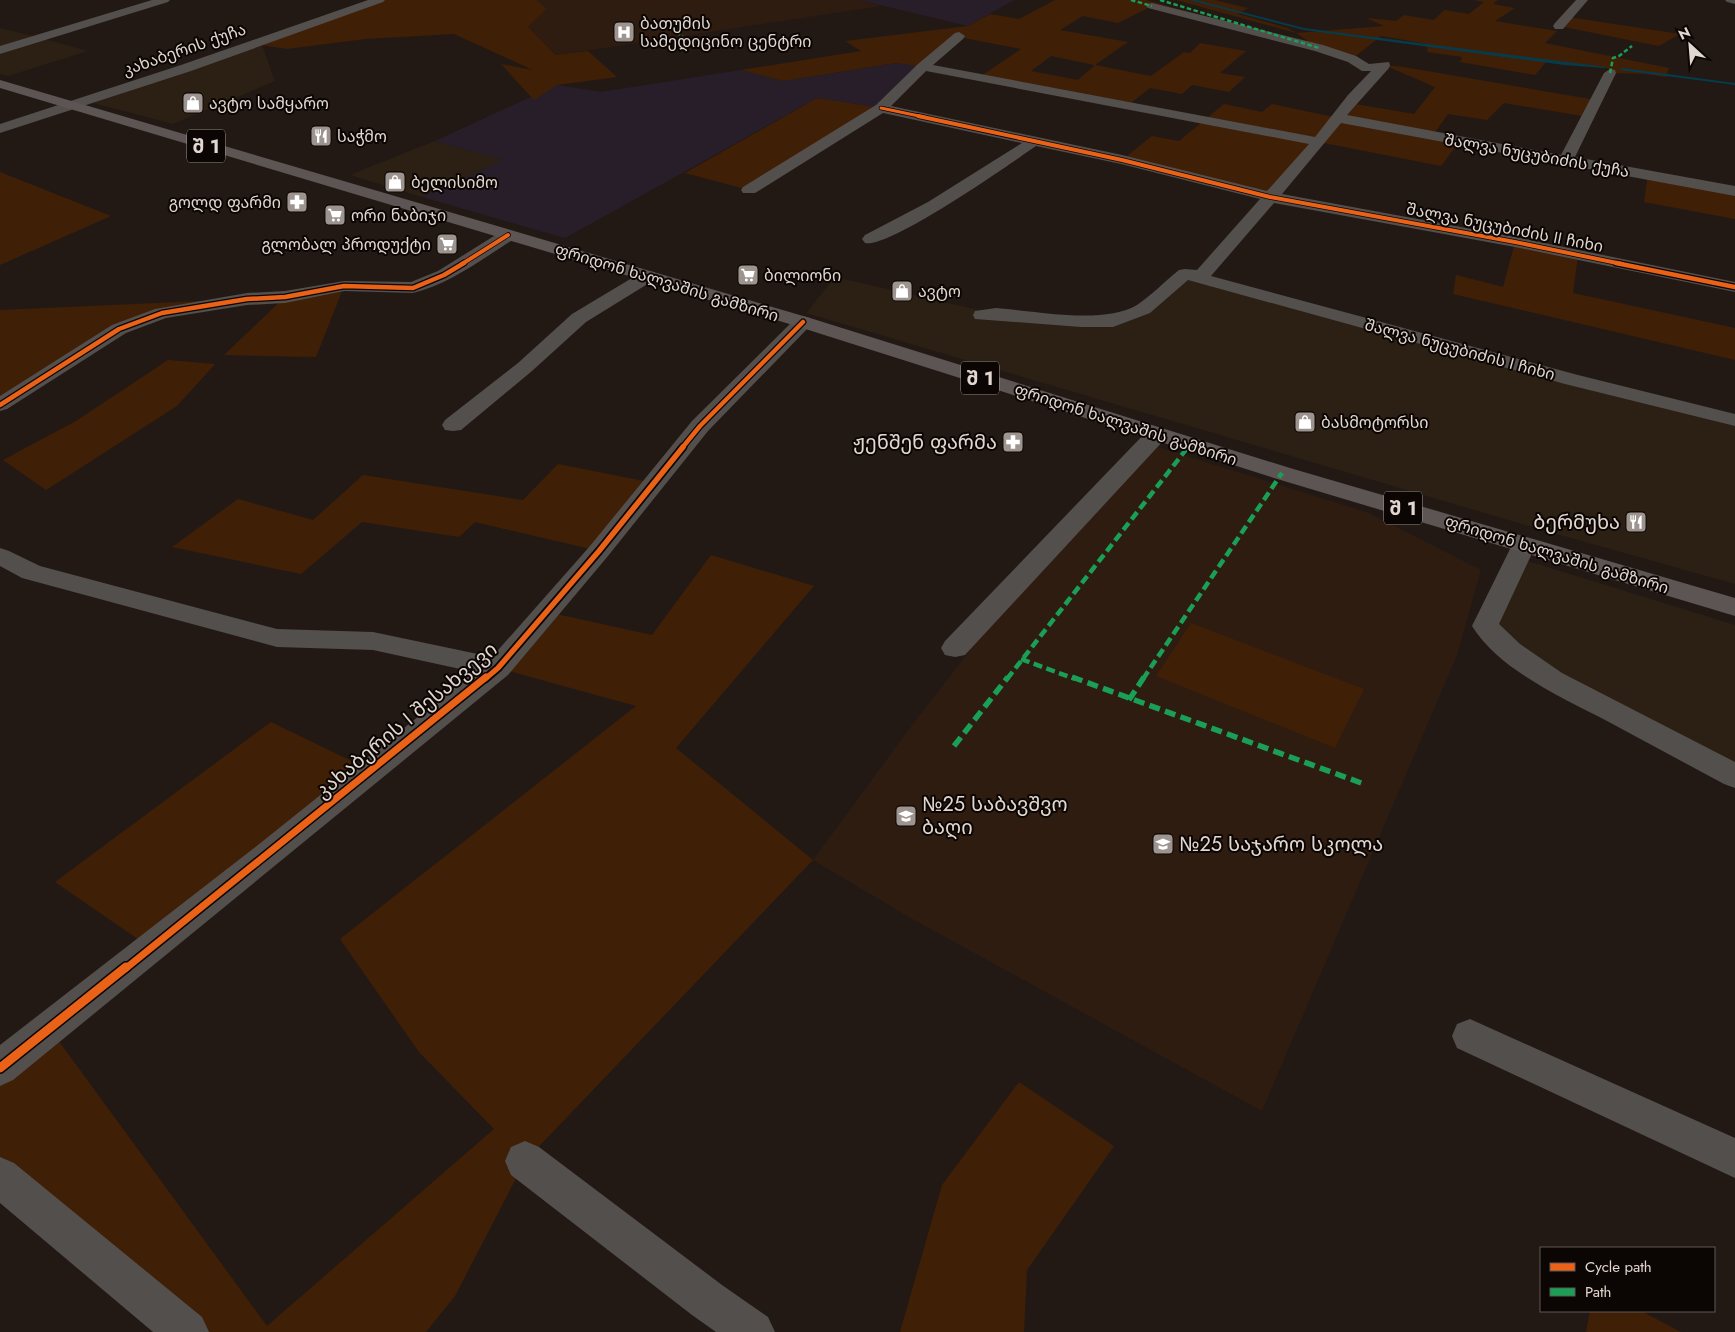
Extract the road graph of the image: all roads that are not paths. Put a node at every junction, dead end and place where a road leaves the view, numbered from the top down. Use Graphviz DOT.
graph roads {
  1 [pos="164,0"];
  2 [pos="379,0"];
  3 [pos="1582,0"];
  4 [pos="1731,0"];
  5 [pos="1735,1"];
  6 [pos="1152,6"];
  7 [pos="1559,26"];
  8 [pos="959,36"];
  9 [pos="0,50"];
  10 [pos="923,67"];
  11 [pos="1610,73"];
  12 [pos="0,84"];
  13 [pos="70,105"];
  14 [pos="881,108"];
  15 [pos="1338,118"];
  16 [pos="0,130"];
  17 [pos="1034,141"];
  18 [pos="1319,142"];
  19 [pos="1566,160"];
  20 [pos="749,190"];
  21 [pos="1735,191"];
  22 [pos="1270,197"];
  23 [pos="508,235"];
  24 [pos="871,239"];
  25 [pos="1185,274"];
  26 [pos="648,276"];
  27 [pos="1735,287"];
  28 [pos="982,315"];
  29 [pos="803,322"];
  30 [pos="0,405"];
  31 [pos="1735,420"];
  32 [pos="453,425"];
  33 [pos="1156,434"];
  34 [pos="1524,545"];
  35 [pos="0,556"];
  36 [pos="1735,607"];
  37 [pos="955,648"];
  38 [pos="498,668"];
  39 [pos="1735,776"];
  40 [pos="1470,1036"];
  41 [pos="0,1068"];
  42 [pos="1735,1158"];
  43 [pos="525,1161"];
  44 [pos="0,1177"];
  45 [pos="187,1332"];
  46 [pos="753,1332"];
  1 -- 9 [label="street"];
  2 -- 13 [label="street, კახაბერის ქუჩა"];
  3 -- 7 [label="street"];
  4 -- 5 [label="street"];
  6 -- 15 [label="street"];
  8 -- 10 [label="street"];
  10 -- 14 [label="street"];
  10 -- 18 [label="street"];
  11 -- 19 [label="street"];
  12 -- 13 [label="highway, ფრიდონ ხალვაშის გამზირი / შ 1"];
  13 -- 16 [label="street, კახაბერის ქუჩა"];
  13 -- 23 [label="highway, ფრიდონ ხალვაშის გამზირი / შ 1"];
  14 -- 17 [label="street, შალვა ნუცუბიძის II ჩიხი"];
  14 -- 20 [label="street"];
  15 -- 18 [label="street"];
  15 -- 19 [label="street, შალვა ნუცუბიძის ქუჩა"];
  17 -- 22 [label="street, შალვა ნუცუბიძის II ჩიხი"];
  17 -- 24 [label="street"];
  18 -- 22 [label="street"];
  19 -- 21 [label="street, შალვა ნუცუბიძის ქუჩა"];
  22 -- 25 [label="street"];
  22 -- 27 [label="street, შალვა ნუცუბიძის II ჩიხი"];
  23 -- 26 [label="highway, ფრიდონ ხალვაშის გამზირი / შ 1"];
  23 -- 30 [label="street"];
  25 -- 28 [label="street"];
  25 -- 31 [label="street, შალვა ნუცუბიძის I ჩიხი"];
  26 -- 29 [label="highway, ფრიდონ ხალვაშის გამზირი / შ 1"];
  26 -- 32 [label="street"];
  29 -- 33 [label="highway, ფრიდონ ხალვაშის გამზირი / შ 1"];
  29 -- 38 [label="street, კახაბერის I შესახვევი"];
  33 -- 34 [label="highway, ფრიდონ ხალვაშის გამზირი / შ 1"];
  33 -- 37 [label="street"];
  34 -- 36 [label="highway, ფრიდონ ხალვაშის გამზირი / შ 1"];
  34 -- 39 [label="street"];
  35 -- 38 [label="street"];
  38 -- 41 [label="street, კახაბერის I შესახვევი"];
  40 -- 42 [label="street"];
  43 -- 46 [label="street"];
  44 -- 45 [label="street"];
}
